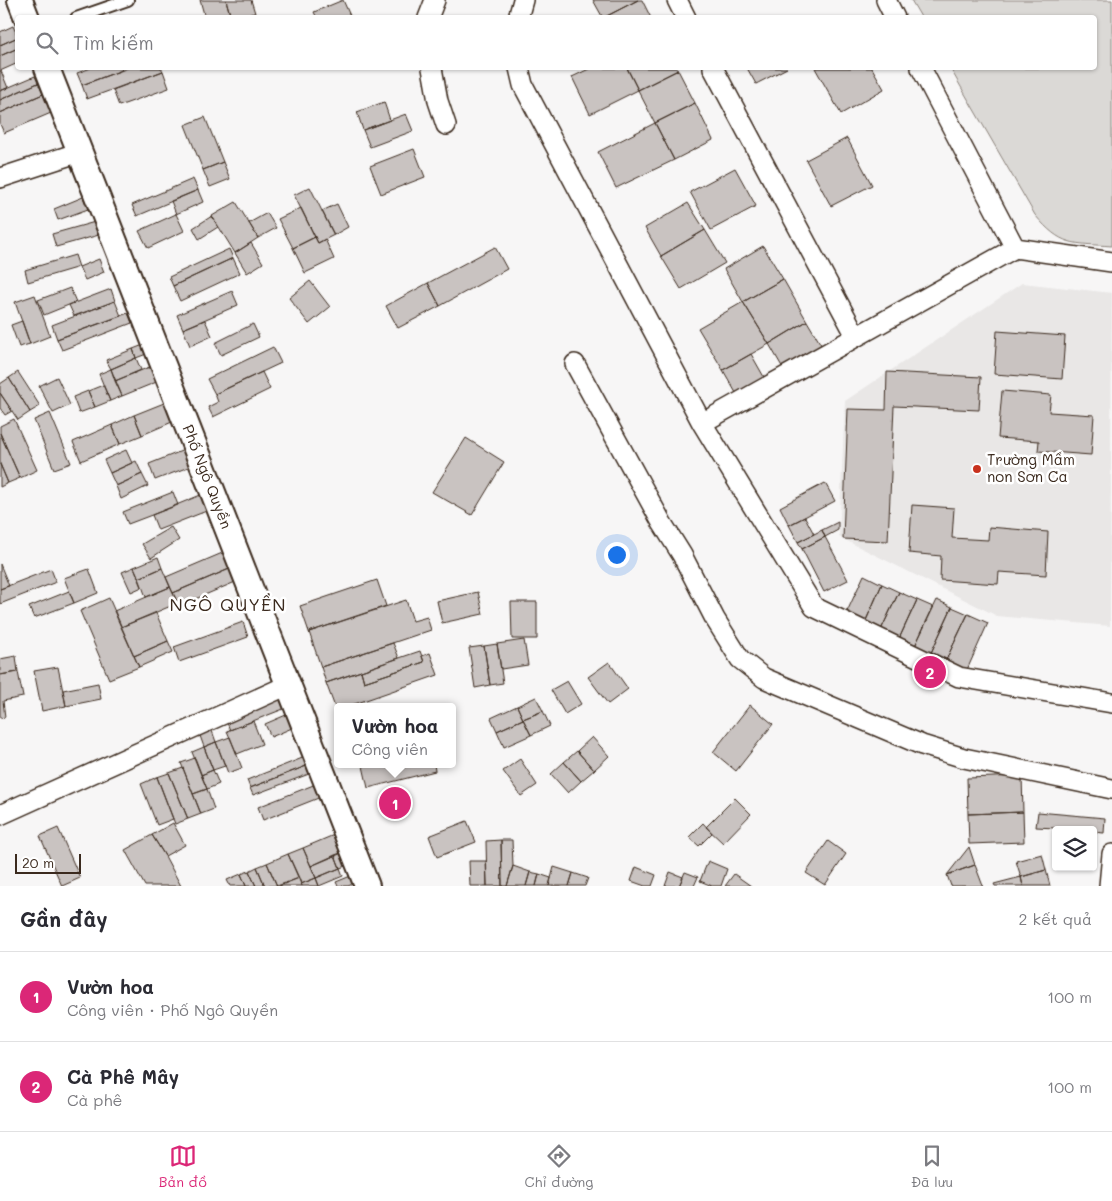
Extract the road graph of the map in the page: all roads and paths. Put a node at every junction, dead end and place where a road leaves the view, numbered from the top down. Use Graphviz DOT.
graph roads {
  1 [pos="20,0"];
  2 [pos="128,0"];
  3 [pos="435,0"];
  4 [pos="522,0"];
  5 [pos="677,0"];
  6 [pos="886,0"];
  7 [pos="26,15"];
  8 [pos="85,15"];
  9 [pos="429,15"];
  10 [pos="519,15"];
  11 [pos="684,15"];
  12 [pos="894,15"];
  13 [pos="47,70"];
  14 [pos="432,70"];
  15 [pos="519,70"];
  16 [pos="714,70"];
  17 [pos="922,70"];
  18 [pos="446,125"];
  19 [pos="80,152"];
  20 [pos="0,178"];
  21 [pos="1015,248"];
  22 [pos="1112,262"];
  23 [pos="856,336"];
  24 [pos="575,364"];
  25 [pos="702,423"];
  26 [pos="288,685"];
  27 [pos="1112,703"];
  28 [pos="1112,789"];
  29 [pos="0,815"];
  30 [pos="1112,854"];
  31 [pos="367,886"];
  32 [pos="1109,886"];
  1 -- 7 [label="street"];
  2 -- 8 [label="lane"];
  3 -- 9 [label="street"];
  4 -- 10 [label="street"];
  5 -- 11 [label="street"];
  6 -- 12 [label="street"];
  13 -- 19 [label="street, Phố Ngô Quyền"];
  14 -- 18 [label="street"];
  15 -- 25 [label="street"];
  16 -- 23 [label="street"];
  17 -- 21 [label="street"];
  19 -- 20 [label="street"];
  19 -- 26 [label="street, Phố Ngô Quyền"];
  21 -- 22 [label="street"];
  21 -- 23 [label="street"];
  23 -- 25 [label="street"];
  24 -- 28 [label="street"];
  25 -- 27 [label="street"];
  26 -- 29 [label="street"];
  26 -- 31 [label="street, Phố Ngô Quyền"];
  30 -- 32 [label="street"];
}
